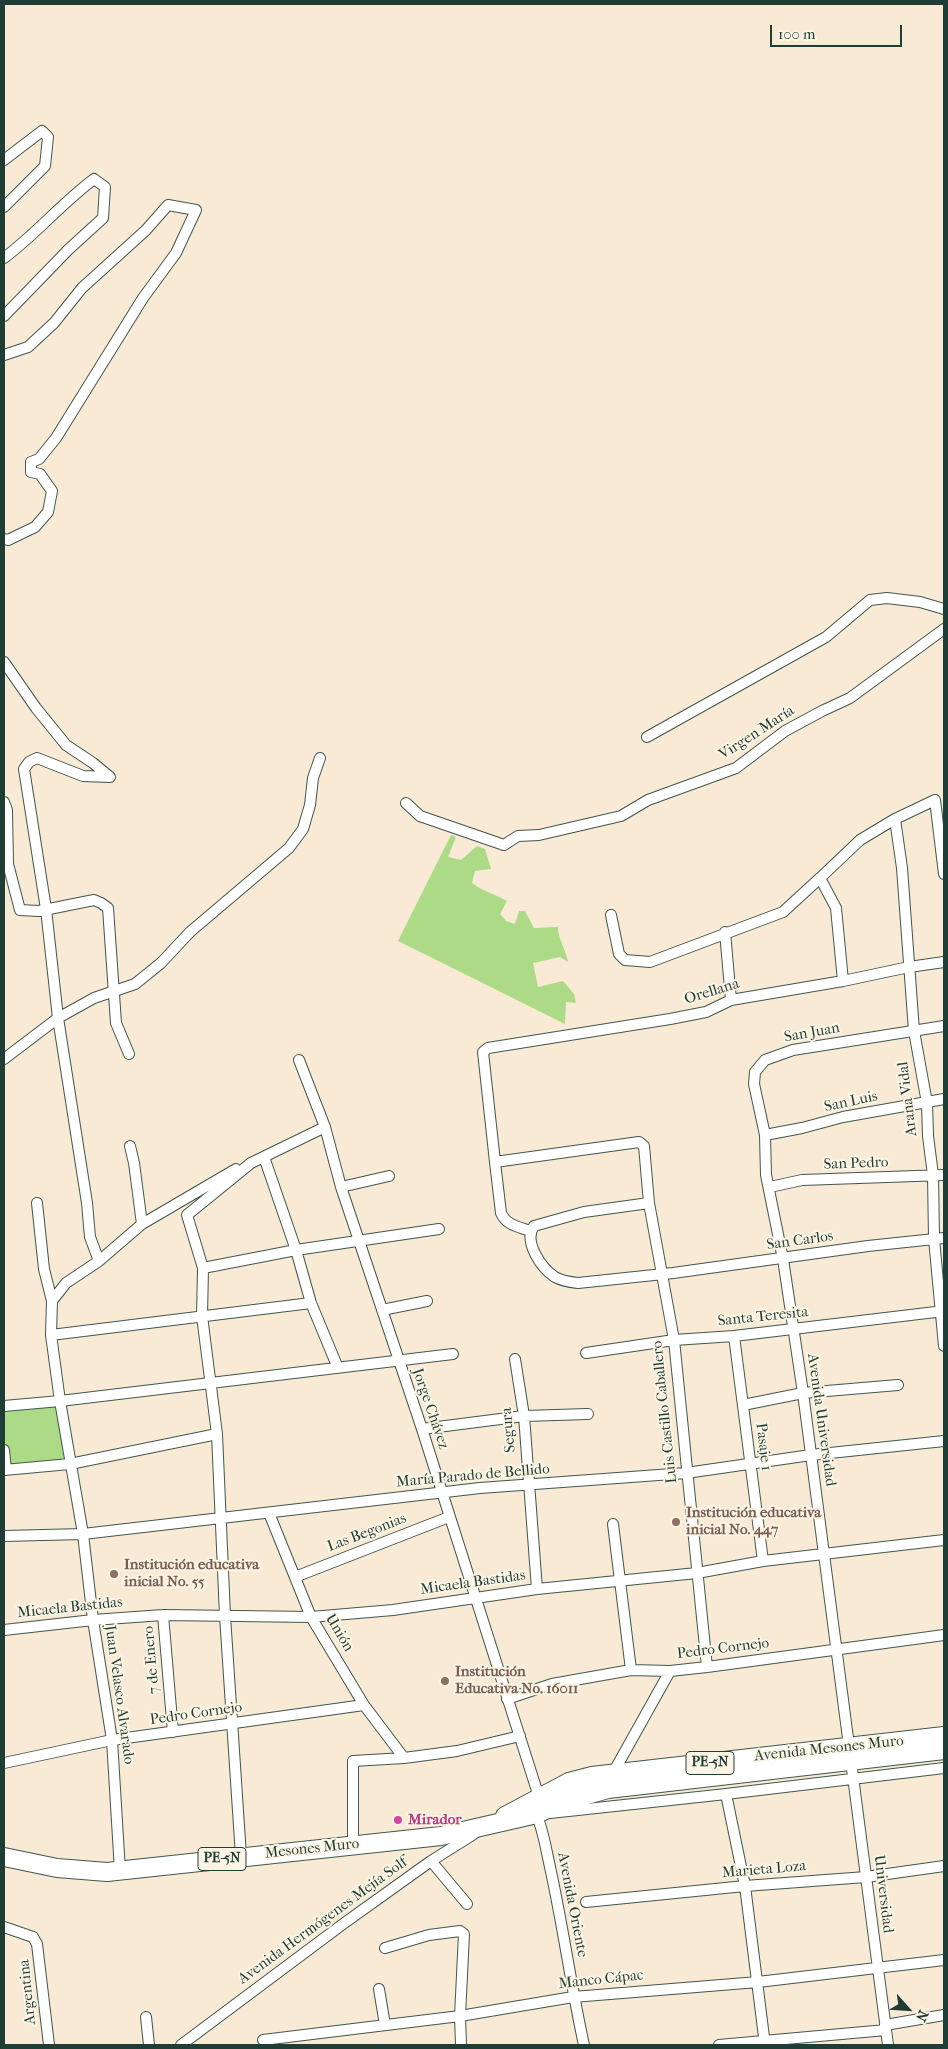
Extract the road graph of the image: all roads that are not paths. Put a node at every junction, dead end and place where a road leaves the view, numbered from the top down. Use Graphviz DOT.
graph roads {
  1 [pos="4,160"];
  2 [pos="4,207"];
  3 [pos="4,258"];
  4 [pos="4,316"];
  5 [pos="4,355"];
  6 [pos="4,540"];
  7 [pos="944,609"];
  8 [pos="944,629"];
  9 [pos="4,662"];
  10 [pos="647,737"];
  11 [pos="320,758"];
  12 [pos="4,802"];
  13 [pos="406,803"];
  14 [pos="894,819"];
  15 [pos="944,874"];
  16 [pos="820,878"];
  17 [pos="46,909"];
  18 [pos="611,916"];
  19 [pos="726,932"];
  20 [pos="944,962"];
  21 [pos="909,967"];
  22 [pos="843,981"];
  23 [pos="114,992"];
  24 [pos="731,1000"];
  25 [pos="58,1018"];
  26 [pos="944,1026"];
  27 [pos="914,1031"];
  28 [pos="130,1054"];
  29 [pos="4,1059"];
  30 [pos="299,1060"];
  31 [pos="944,1099"];
  32 [pos="927,1102"];
  33 [pos="325,1127"];
  34 [pos="765,1135"];
  35 [pos="130,1146"];
  36 [pos="264,1157"];
  37 [pos="495,1162"];
  38 [pos="251,1163"];
  39 [pos="933,1175"];
  40 [pos="944,1175"];
  41 [pos="389,1176"];
  42 [pos="341,1187"];
  43 [pos="770,1187"];
  44 [pos="37,1203"];
  45 [pos="649,1203"];
  46 [pos="142,1224"];
  47 [pos="439,1229"];
  48 [pos="530,1231"];
  49 [pos="939,1238"];
  50 [pos="359,1240"];
  51 [pos="296,1250"];
  52 [pos="783,1259"];
  53 [pos="99,1261"];
  54 [pos="202,1268"];
  55 [pos="661,1273"];
  56 [pos="52,1301"];
  57 [pos="428,1301"];
  58 [pos="311,1303"];
  59 [pos="382,1310"];
  60 [pos="943,1311"];
  61 [pos="202,1316"];
  62 [pos="793,1329"];
  63 [pos="51,1335"];
  64 [pos="734,1336"];
  65 [pos="674,1340"];
  66 [pos="944,1346"];
  67 [pos="586,1353"];
  68 [pos="453,1354"];
  69 [pos="515,1359"];
  70 [pos="398,1360"];
  71 [pos="338,1368"];
  72 [pos="212,1382"];
  73 [pos="898,1384"];
  74 [pos="804,1393"];
  75 [pos="60,1401"];
  76 [pos="743,1405"];
  77 [pos="4,1406"];
  78 [pos="588,1414"];
  79 [pos="524,1416"];
  80 [pos="422,1429"];
  81 [pos="217,1434"];
  82 [pos="944,1440"];
  83 [pos="4,1450"];
  84 [pos="811,1455"];
  85 [pos="750,1463"];
  86 [pos="70,1464"];
  87 [pos="5,1470"];
  88 [pos="686,1473"];
  89 [pos="529,1486"];
  90 [pos="442,1494"];
  91 [pos="270,1513"];
  92 [pos="450,1517"];
  93 [pos="221,1518"];
  94 [pos="613,1524"];
  95 [pos="83,1534"];
  96 [pos="4,1536"];
  97 [pos="944,1540"];
  98 [pos="824,1554"];
  99 [pos="763,1561"];
  100 [pos="697,1573"];
  101 [pos="295,1577"];
  102 [pos="620,1580"];
  103 [pos="537,1589"];
  104 [pos="476,1598"];
  105 [pos="163,1615"];
  106 [pos="225,1616"];
  107 [pos="311,1617"];
  108 [pos="93,1620"];
  109 [pos="4,1630"];
  110 [pos="944,1635"];
  111 [pos="838,1649"];
  112 [pos="707,1667"];
  113 [pos="631,1670"];
  114 [pos="670,1671"];
  115 [pos="507,1699"];
  116 [pos="364,1705"];
  117 [pos="233,1724"];
  118 [pos="173,1732"];
  119 [pos="520,1736"];
  120 [pos="944,1736"];
  121 [pos="112,1740"];
  122 [pos="944,1750"];
  123 [pos="404,1758"];
  124 [pos="4,1762"];
  125 [pos="852,1762"];
  126 [pos="944,1768"];
  127 [pos="613,1773"];
  128 [pos="726,1794"];
  129 [pos="535,1804"];
  130 [pos="487,1827"];
  131 [pos="353,1844"];
  132 [pos="241,1856"];
  133 [pos="4,1857"];
  134 [pos="431,1861"];
  135 [pos="944,1866"];
  136 [pos="120,1871"];
  137 [pos="866,1877"];
  138 [pos="745,1886"];
  139 [pos="586,1902"];
  140 [pos="467,1904"];
  141 [pos="4,1927"];
  142 [pos="385,1948"];
  143 [pos="944,1960"];
  144 [pos="877,1969"];
  145 [pos="758,1982"];
  146 [pos="379,1989"];
  147 [pos="574,1997"];
  148 [pos="944,2015"];
  149 [pos="460,2016"];
  150 [pos="146,2017"];
  151 [pos="385,2025"];
  152 [pos="885,2028"];
  153 [pos="262,2040"];
  154 [pos="765,2043"];
  155 [pos="49,2045"];
  156 [pos="149,2045"];
  157 [pos="181,2045"];
  158 [pos="461,2045"];
  159 [pos="584,2045"];
  160 [pos="719,2045"];
  161 [pos="888,2045"];
  1 -- 2 [label="street"];
  3 -- 4 [label="street"];
  5 -- 6 [label="street"];
  7 -- 10 [label="street"];
  8 -- 13 [label="street, Virgen María"];
  9 -- 17 [label="street"];
  11 -- 23 [label="street"];
  12 -- 17 [label="street"];
  14 -- 15 [label="street"];
  14 -- 16 [label="street"];
  14 -- 21 [label="street, Arana Vidal"];
  16 -- 19 [label="street"];
  16 -- 22 [label="street"];
  17 -- 23 [label="street"];
  17 -- 25 [label="street"];
  18 -- 19 [label="street"];
  19 -- 24 [label="street"];
  20 -- 21 [label="street, Orellana"];
  21 -- 22 [label="street, Orellana"];
  21 -- 27 [label="street, Arana Vidal"];
  22 -- 24 [label="street, Orellana"];
  23 -- 25 [label="street"];
  23 -- 28 [label="street"];
  24 -- 37 [label="street, Orellana"];
  25 -- 29 [label="street"];
  25 -- 53 [label="street"];
  26 -- 27 [label="street, San Juan"];
  27 -- 32 [label="street, Arana Vidal"];
  27 -- 34 [label="street, San Juan"];
  30 -- 33 [label="street, Jorge Chávez"];
  31 -- 32 [label="street, San Luis"];
  32 -- 34 [label="street, San Luis"];
  32 -- 39 [label="street, Arana Vidal"];
  33 -- 36 [label="street"];
  33 -- 42 [label="street, Jorge Chávez"];
  34 -- 43 [label="street, Avenida Universidad"];
  35 -- 46 [label="street"];
  36 -- 38 [label="street"];
  36 -- 51 [label="street"];
  37 -- 45 [label="street, Luis Castillo Caballero"];
  37 -- 48 [label="street"];
  38 -- 46 [label="street"];
  38 -- 54 [label="street"];
  39 -- 40 [label="street, San Pedro"];
  39 -- 43 [label="street, San Pedro"];
  39 -- 49 [label="street, Arana Vidal"];
  41 -- 42 [label="street"];
  42 -- 50 [label="street, Jorge Chávez"];
  43 -- 52 [label="street, Avenida Universidad"];
  44 -- 56 [label="street, Juan Velasco Alvarado"];
  45 -- 48 [label="street"];
  45 -- 55 [label="street, Luis Castillo Caballero"];
  46 -- 53 [label="street"];
  47 -- 50 [label="street"];
  48 -- 55 [label="street, San Carlos"];
  49 -- 52 [label="street, San Carlos"];
  49 -- 60 [label="street, Arana Vidal"];
  50 -- 51 [label="street"];
  50 -- 59 [label="street, Jorge Chávez"];
  51 -- 54 [label="street"];
  51 -- 58 [label="street"];
  52 -- 55 [label="street, San Carlos"];
  52 -- 62 [label="street, Avenida Universidad"];
  53 -- 56 [label="street"];
  54 -- 61 [label="street"];
  55 -- 65 [label="street, Luis Castillo Caballero"];
  56 -- 63 [label="street, Juan Velasco Alvarado"];
  57 -- 59 [label="street"];
  58 -- 61 [label="street"];
  58 -- 71 [label="street"];
  59 -- 70 [label="street, Jorge Chávez"];
  60 -- 62 [label="street, Santa Teresita"];
  60 -- 66 [label="street, Arana Vidal"];
  61 -- 63 [label="street"];
  61 -- 72 [label="street"];
  62 -- 64 [label="street, Santa Teresita"];
  62 -- 74 [label="street, Avenida Universidad"];
  63 -- 75 [label="street, Juan Velasco Alvarado"];
  64 -- 65 [label="street, Santa Teresita"];
  64 -- 76 [label="street, Pasaje 1"];
  65 -- 67 [label="street, Santa Teresita"];
  65 -- 88 [label="street, Luis Castillo Caballero"];
  68 -- 70 [label="street"];
  69 -- 79 [label="street, Segura"];
  70 -- 71 [label="street"];
  70 -- 80 [label="street, Jorge Chávez"];
  71 -- 72 [label="street"];
  72 -- 75 [label="street"];
  72 -- 81 [label="street"];
  73 -- 74 [label="street"];
  74 -- 76 [label="street"];
  74 -- 84 [label="street, Avenida Universidad"];
  75 -- 77 [label="street"];
  75 -- 86 [label="street, Juan Velasco Alvarado"];
  76 -- 85 [label="street, Pasaje 1"];
  78 -- 79 [label="street"];
  79 -- 80 [label="street"];
  79 -- 89 [label="street, Segura"];
  80 -- 90 [label="street, Jorge Chávez"];
  81 -- 86 [label="street"];
  81 -- 93 [label="street"];
  82 -- 84 [label="street, María Parado de Bellido"];
  83 -- 87 [label="street"];
  84 -- 85 [label="street, María Parado de Bellido"];
  84 -- 98 [label="street, Avenida Universidad"];
  85 -- 88 [label="street, María Parado de Bellido"];
  85 -- 99 [label="street, Pasaje 1"];
  86 -- 87 [label="street"];
  86 -- 95 [label="street, Juan Velasco Alvarado"];
  88 -- 89 [label="street, María Parado de Bellido"];
  88 -- 100 [label="street, Luis Castillo Caballero"];
  89 -- 90 [label="street, María Parado de Bellido"];
  89 -- 103 [label="street, Segura"];
  90 -- 91 [label="street, María Parado de Bellido"];
  90 -- 92 [label="street, Jorge Chávez"];
  91 -- 93 [label="street, María Parado de Bellido"];
  91 -- 101 [label="street, Unión"];
  92 -- 101 [label="street, Las Begonias"];
  92 -- 104 [label="street, Jorge Chávez"];
  93 -- 95 [label="street, María Parado de Bellido"];
  93 -- 106 [label="street"];
  94 -- 102 [label="street"];
  95 -- 96 [label="street, María Parado de Bellido"];
  95 -- 108 [label="street, Juan Velasco Alvarado"];
  97 -- 98 [label="street, Micaela Bastidas"];
  98 -- 99 [label="street, Micaela Bastidas"];
  98 -- 111 [label="street, Avenida Universidad"];
  99 -- 100 [label="street, Micaela Bastidas"];
  100 -- 102 [label="street, Micaela Bastidas"];
  100 -- 112 [label="street, Luis Castillo Caballero"];
  101 -- 107 [label="street, Unión"];
  102 -- 103 [label="street, Micaela Bastidas"];
  102 -- 113 [label="street"];
  103 -- 104 [label="street, Micaela Bastidas"];
  104 -- 107 [label="street, Micaela Bastidas"];
  104 -- 115 [label="street, Jorge Chávez"];
  105 -- 106 [label="street, Micaela Bastidas"];
  105 -- 108 [label="street, Micaela Bastidas"];
  105 -- 118 [label="street, 7 de Enero"];
  106 -- 107 [label="street, Micaela Bastidas"];
  106 -- 117 [label="street"];
  107 -- 116 [label="street, Unión"];
  108 -- 109 [label="street, Micaela Bastidas"];
  108 -- 121 [label="street, Juan Velasco Alvarado"];
  110 -- 111 [label="street, Pedro Cornejo"];
  111 -- 112 [label="street, Pedro Cornejo"];
  111 -- 125 [label="street, Avenida Universidad"];
  112 -- 114 [label="street, Pedro Cornejo"];
  113 -- 114 [label="street, Pedro Cornejo"];
  113 -- 115 [label="street, Pedro Cornejo"];
  114 -- 127 [label="street"];
  115 -- 119 [label="street, Jorge Chávez"];
  116 -- 117 [label="street, Pedro Cornejo"];
  116 -- 123 [label="street, Unión"];
  117 -- 118 [label="street, Pedro Cornejo"];
  117 -- 132 [label="street"];
  118 -- 121 [label="street, Pedro Cornejo"];
  119 -- 123 [label="street"];
  119 -- 129 [label="street, Jorge Chávez"];
  120 -- 125 [label="highway, Avenida Mesones Muro / PE-5N"];
  121 -- 124 [label="street, Pedro Cornejo"];
  121 -- 136 [label="street, Juan Velasco Alvarado"];
  122 -- 125 [label="highway, PE-5N"];
  123 -- 131 [label="street"];
  125 -- 126 [label="street"];
  125 -- 127 [label="highway, Avenida Mesones Muro / PE-5N"];
  125 -- 128 [label="street"];
  125 -- 129 [label="highway, PE-5N"];
  125 -- 137 [label="street, Universidad"];
  127 -- 129 [label="highway, Avenida Mesones Muro / PE-5N"];
  128 -- 129 [label="street"];
  128 -- 138 [label="street"];
  129 -- 130 [label="highway, PE-5N"];
  129 -- 147 [label="street, Avenida Oriente"];
  130 -- 131 [label="highway, Mesones Muro / PE-5N"];
  130 -- 134 [label="street, Avenida Hermógenes Mejía Solf"];
  131 -- 132 [label="highway, Mesones Muro / PE-5N"];
  132 -- 136 [label="highway, Mesones Muro / PE-5N"];
  133 -- 136 [label="highway, Mesones Muro / PE-5N"];
  134 -- 140 [label="street"];
  134 -- 157 [label="street, Avenida Hermógenes Mejía Solf"];
  135 -- 137 [label="street, Marieta Loza"];
  137 -- 138 [label="street, Marieta Loza"];
  137 -- 144 [label="street, Universidad"];
  138 -- 139 [label="street, Marieta Loza"];
  138 -- 145 [label="street"];
  141 -- 155 [label="street, Argentina"];
  142 -- 149 [label="street"];
  143 -- 144 [label="street, Manco Cápac"];
  144 -- 145 [label="street, Manco Cápac"];
  144 -- 152 [label="street, Universidad"];
  145 -- 147 [label="street, Manco Cápac"];
  145 -- 154 [label="street"];
  146 -- 151 [label="street"];
  147 -- 149 [label="street, Manco Cápac"];
  147 -- 159 [label="street, Avenida Oriente"];
  148 -- 152 [label="street"];
  149 -- 151 [label="street, Manco Cápac"];
  149 -- 158 [label="street"];
  150 -- 156 [label="street"];
  151 -- 153 [label="street, Manco Cápac"];
  152 -- 154 [label="street"];
  152 -- 161 [label="street, Universidad"];
  154 -- 160 [label="street"];
}
